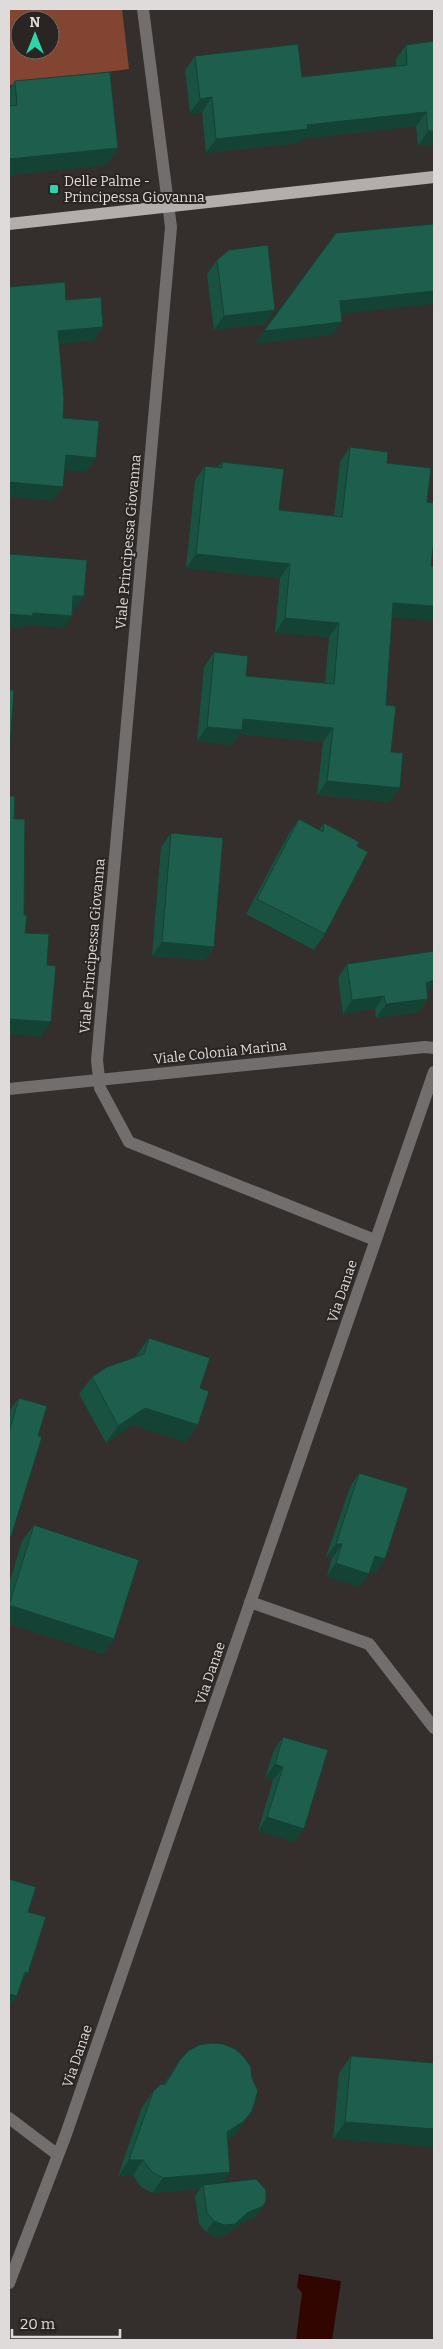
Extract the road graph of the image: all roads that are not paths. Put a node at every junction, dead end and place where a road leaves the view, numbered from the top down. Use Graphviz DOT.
graph roads {
  1 [pos="143,9"];
  2 [pos="434,177"];
  3 [pos="170,207"];
  4 [pos="9,224"];
  5 [pos="434,1048"];
  6 [pos="434,1072"];
  7 [pos="99,1080"];
  8 [pos="9,1089"];
  9 [pos="375,1240"];
  10 [pos="250,1602"];
  11 [pos="434,1728"];
  12 [pos="9,2118"];
  13 [pos="58,2155"];
  14 [pos="9,2283"];
  1 -- 3 [label="street, Viale Principessa Giovanna"];
  2 -- 3 [label="main road"];
  3 -- 4 [label="main road"];
  3 -- 7 [label="street, Viale Principessa Giovanna"];
  5 -- 7 [label="street, Viale Colonia Marina"];
  6 -- 9 [label="street, Via Danae"];
  7 -- 8 [label="street, Viale Colonia Marina"];
  7 -- 9 [label="street, Viale Principessa Giovanna"];
  9 -- 10 [label="street, Via Danae"];
  10 -- 11 [label="street"];
  10 -- 13 [label="street, Via Danae"];
  12 -- 13 [label="street"];
  13 -- 14 [label="street, Via Danae"];
}
